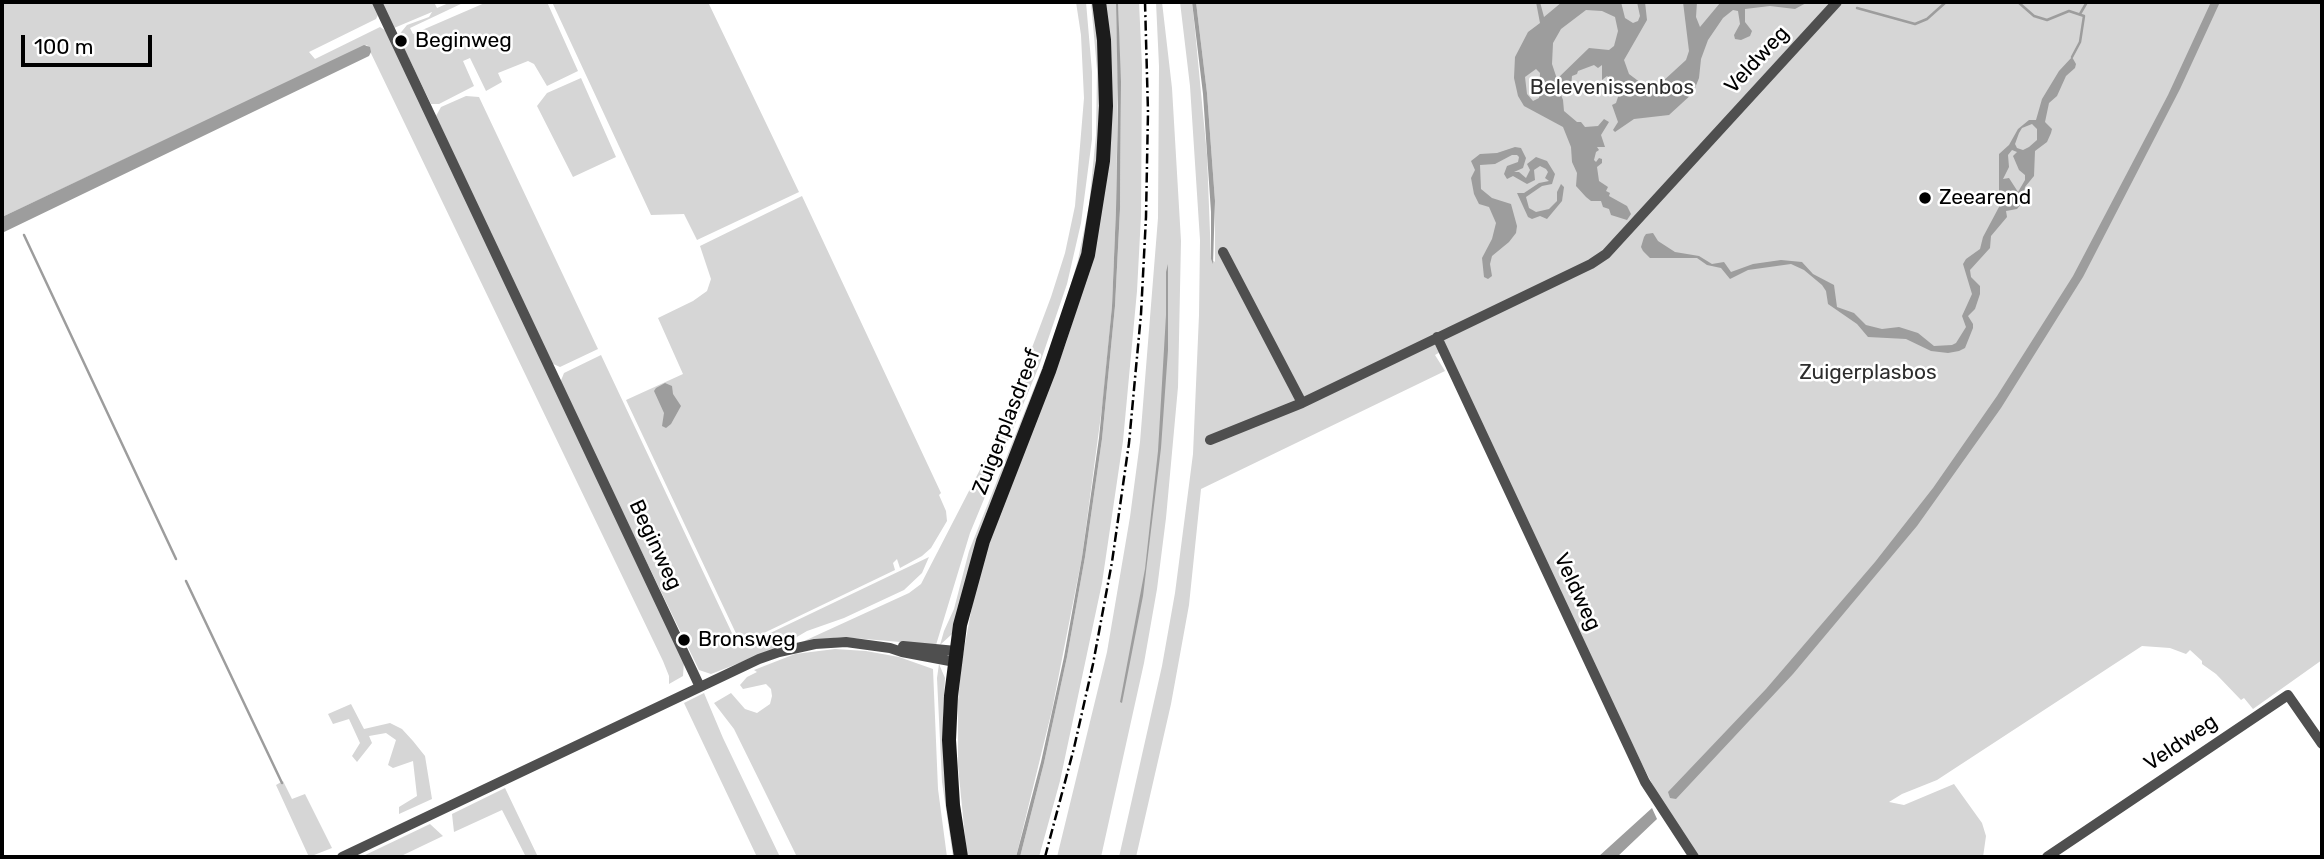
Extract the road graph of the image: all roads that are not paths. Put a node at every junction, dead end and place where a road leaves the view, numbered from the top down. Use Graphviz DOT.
graph roads {
  1 [pos="377,2"];
  2 [pos="1099,2"];
  3 [pos="1837,2"];
  4 [pos="1223,252"];
  5 [pos="1437,337"];
  6 [pos="1303,403"];
  7 [pos="1210,440"];
  8 [pos="956,657"];
  9 [pos="700,687"];
  10 [pos="2322,744"];
  11 [pos="342,857"];
  12 [pos="961,857"];
  13 [pos="1694,857"];
  14 [pos="2047,857"];
  1 -- 9 [label="street, Beginweg"];
  2 -- 8 [label="main road, Zuigerplasdreef"];
  3 -- 5 [label="street, Veldweg"];
  4 -- 6 [label="street"];
  5 -- 6 [label="street, Veldweg"];
  5 -- 13 [label="street, Veldweg"];
  6 -- 7 [label="street, Veldweg"];
  8 -- 9 [label="street"];
  8 -- 12 [label="main road, Zuigerplasdreef"];
  9 -- 11 [label="street"];
  10 -- 14 [label="street, Veldweg"];
}
